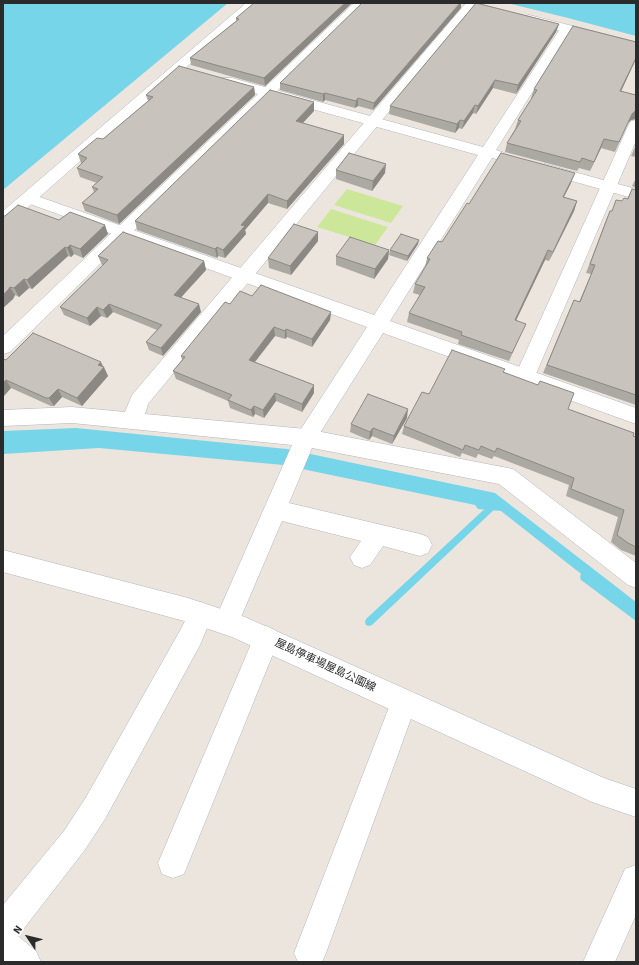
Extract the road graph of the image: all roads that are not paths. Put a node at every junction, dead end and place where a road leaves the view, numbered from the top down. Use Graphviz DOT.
graph roads {
  1 [pos="253,3"];
  2 [pos="361,3"];
  3 [pos="473,5"];
  4 [pos="515,16"];
  5 [pos="566,29"];
  6 [pos="636,46"];
  7 [pos="179,68"];
  8 [pos="197,73"];
  9 [pos="212,77"];
  10 [pos="268,92"];
  11 [pos="373,121"];
  12 [pos="636,124"];
  13 [pos="487,153"];
  14 [pos="510,159"];
  15 [pos="533,165"];
  16 [pos="608,186"];
  17 [pos="636,194"];
  18 [pos="28,198"];
  19 [pos="3,220"];
  20 [pos="123,232"];
  21 [pos="244,276"];
  22 [pos="379,324"];
  23 [pos="3,347"];
  24 [pos="525,376"];
  25 [pos="636,416"];
  26 [pos="3,418"];
  27 [pos="132,421"];
  28 [pos="303,444"];
  29 [pos="275,509"];
  30 [pos="375,534"];
  31 [pos="420,545"];
  32 [pos="362,557"];
  33 [pos="3,561"];
  34 [pos="636,577"];
  35 [pos="213,618"];
  36 [pos="266,639"];
  37 [pos="404,702"];
  38 [pos="636,804"];
  39 [pos="173,863"];
  40 [pos="636,880"];
  41 [pos="3,930"];
  42 [pos="3,945"];
  43 [pos="310,953"];
  44 [pos="25,962"];
  45 [pos="600,962"];
  1 -- 7 [label="street"];
  2 -- 10 [label="street"];
  3 -- 11 [label="street"];
  4 -- 5 [label="street"];
  5 -- 6 [label="street"];
  5 -- 13 [label="street"];
  7 -- 8 [label="street"];
  7 -- 18 [label="street"];
  9 -- 10 [label="street"];
  10 -- 11 [label="street"];
  10 -- 20 [label="street"];
  11 -- 13 [label="street"];
  11 -- 21 [label="street"];
  12 -- 16 [label="street"];
  13 -- 14 [label="street"];
  13 -- 22 [label="street"];
  15 -- 16 [label="street"];
  16 -- 17 [label="street"];
  16 -- 24 [label="street"];
  18 -- 19 [label="street"];
  18 -- 20 [label="street"];
  20 -- 21 [label="street"];
  20 -- 23 [label="street"];
  21 -- 22 [label="street"];
  21 -- 27 [label="street"];
  22 -- 24 [label="street"];
  22 -- 28 [label="street"];
  24 -- 25 [label="street"];
  26 -- 27 [label="street"];
  27 -- 28 [label="street"];
  28 -- 29 [label="street"];
  28 -- 34 [label="street"];
  29 -- 30 [label="street"];
  29 -- 35 [label="street"];
  30 -- 31 [label="street"];
  30 -- 32 [label="street"];
  33 -- 35 [label="street, 屋島停車場屋島公園線"];
  35 -- 36 [label="street, 屋島停車場屋島公園線"];
  35 -- 41 [label="street"];
  36 -- 37 [label="street, 屋島停車場屋島公園線"];
  36 -- 39 [label="street"];
  37 -- 38 [label="street, 屋島停車場屋島公園線"];
  37 -- 43 [label="street"];
  40 -- 45 [label="street"];
  42 -- 44 [label="street"];
}
